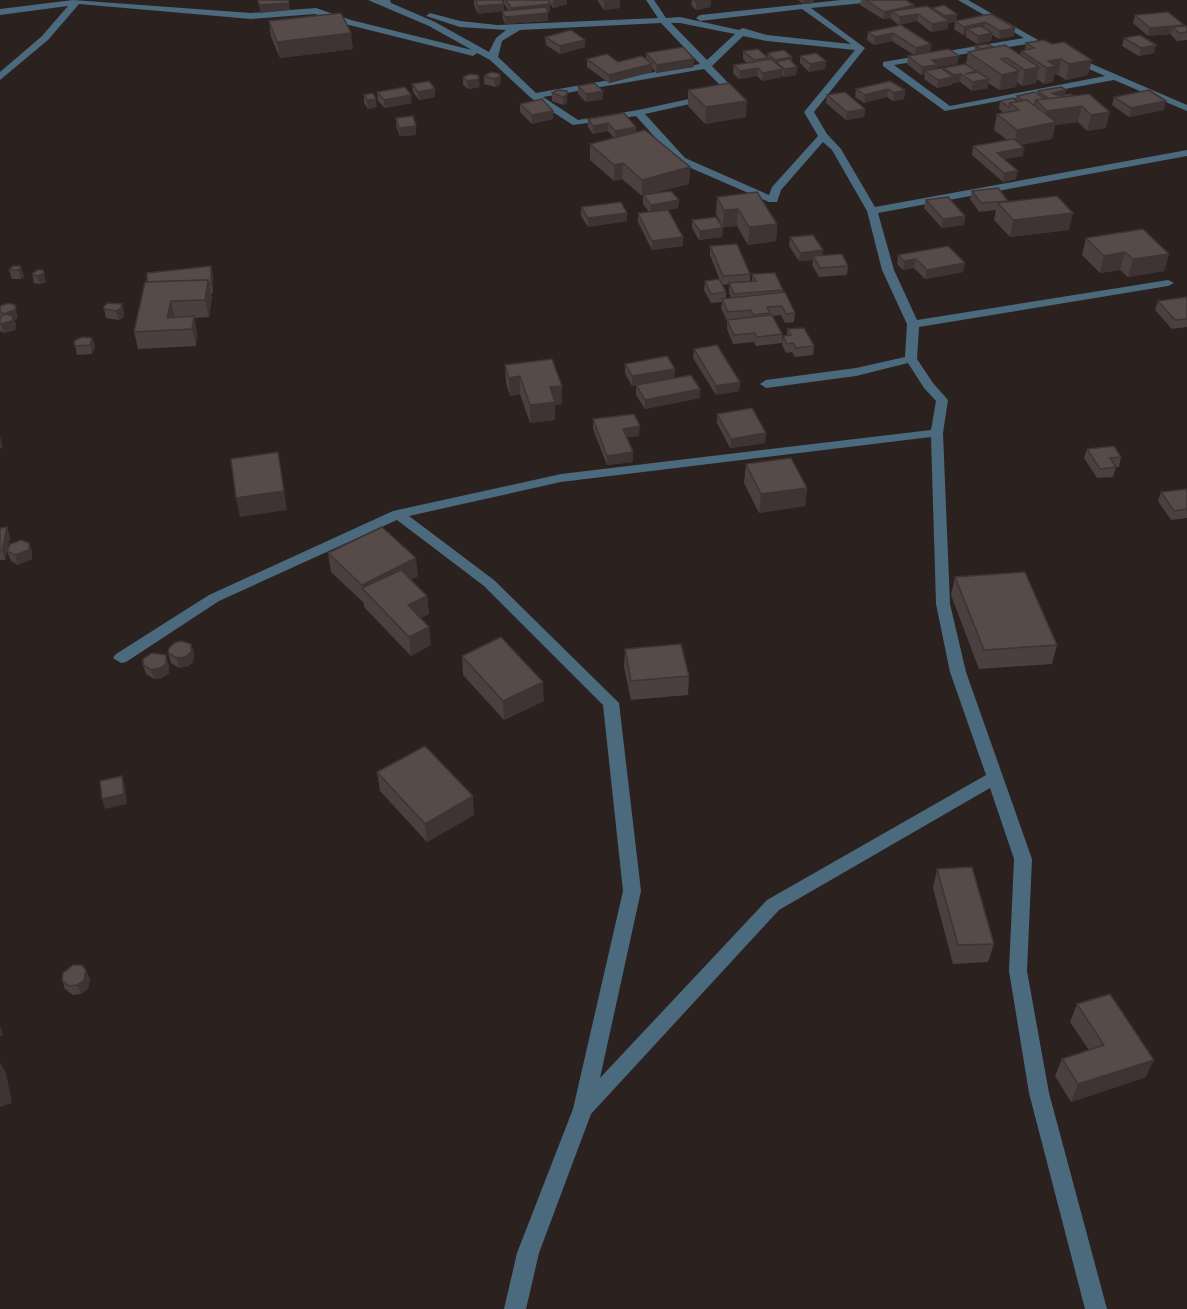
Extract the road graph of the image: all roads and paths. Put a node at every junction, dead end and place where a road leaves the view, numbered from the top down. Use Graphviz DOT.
graph roads {
  1 [pos="105,0"];
  2 [pos="372,0"];
  3 [pos="651,0"];
  4 [pos="864,0"];
  5 [pos="962,0"];
  6 [pos="77,1"];
  7 [pos="93,1"];
  8 [pos="386,2"];
  9 [pos="805,8"];
  10 [pos="0,12"];
  11 [pos="680,20"];
  12 [pos="664,21"];
  13 [pos="524,26"];
  14 [pos="743,31"];
  15 [pos="1032,39"];
  16 [pos="1042,44"];
  17 [pos="861,48"];
  18 [pos="1061,54"];
  19 [pos="494,58"];
  20 [pos="707,65"];
  21 [pos="0,77"];
  22 [pos="1115,77"];
  23 [pos="534,96"];
  24 [pos="1187,108"];
  25 [pos="638,113"];
  26 [pos="823,136"];
  27 [pos="1187,153"];
  28 [pos="872,211"];
  29 [pos="1168,283"];
  30 [pos="913,324"];
  31 [pos="911,359"];
  32 [pos="766,384"];
  33 [pos="937,433"];
  34 [pos="398,514"];
  35 [pos="121,658"];
  36 [pos="996,777"];
  37 [pos="583,1109"];
  38 [pos="515,1309"];
  39 [pos="1096,1309"];
  1 -- 7 [label="street"];
  2 -- 8 [label="street"];
  3 -- 12 [label="street"];
  4 -- 9 [label="street"];
  5 -- 15 [label="street"];
  6 -- 7 [label="street"];
  6 -- 10 [label="street"];
  6 -- 21 [label="street"];
  7 -- 19 [label="street"];
  8 -- 13 [label="street"];
  8 -- 19 [label="street"];
  9 -- 11 [label="street"];
  9 -- 17 [label="street"];
  11 -- 12 [label="street"];
  11 -- 14 [label="street"];
  12 -- 13 [label="street"];
  12 -- 20 [label="street"];
  13 -- 19 [label="street"];
  14 -- 17 [label="street"];
  14 -- 20 [label="street"];
  15 -- 16 [label="street"];
  15 -- 22 [label="street"];
  17 -- 26 [label="street"];
  18 -- 22 [label="street"];
  19 -- 23 [label="street"];
  20 -- 23 [label="street"];
  20 -- 25 [label="street"];
  22 -- 24 [label="street"];
  23 -- 25 [label="street"];
  25 -- 26 [label="street"];
  26 -- 28 [label="street"];
  27 -- 28 [label="street"];
  28 -- 30 [label="street"];
  29 -- 30 [label="street"];
  30 -- 31 [label="street"];
  31 -- 32 [label="street"];
  31 -- 33 [label="street"];
  33 -- 34 [label="street"];
  33 -- 36 [label="street"];
  34 -- 35 [label="street"];
  34 -- 37 [label="street"];
  36 -- 37 [label="street"];
  36 -- 39 [label="street"];
  37 -- 38 [label="street"];
}
